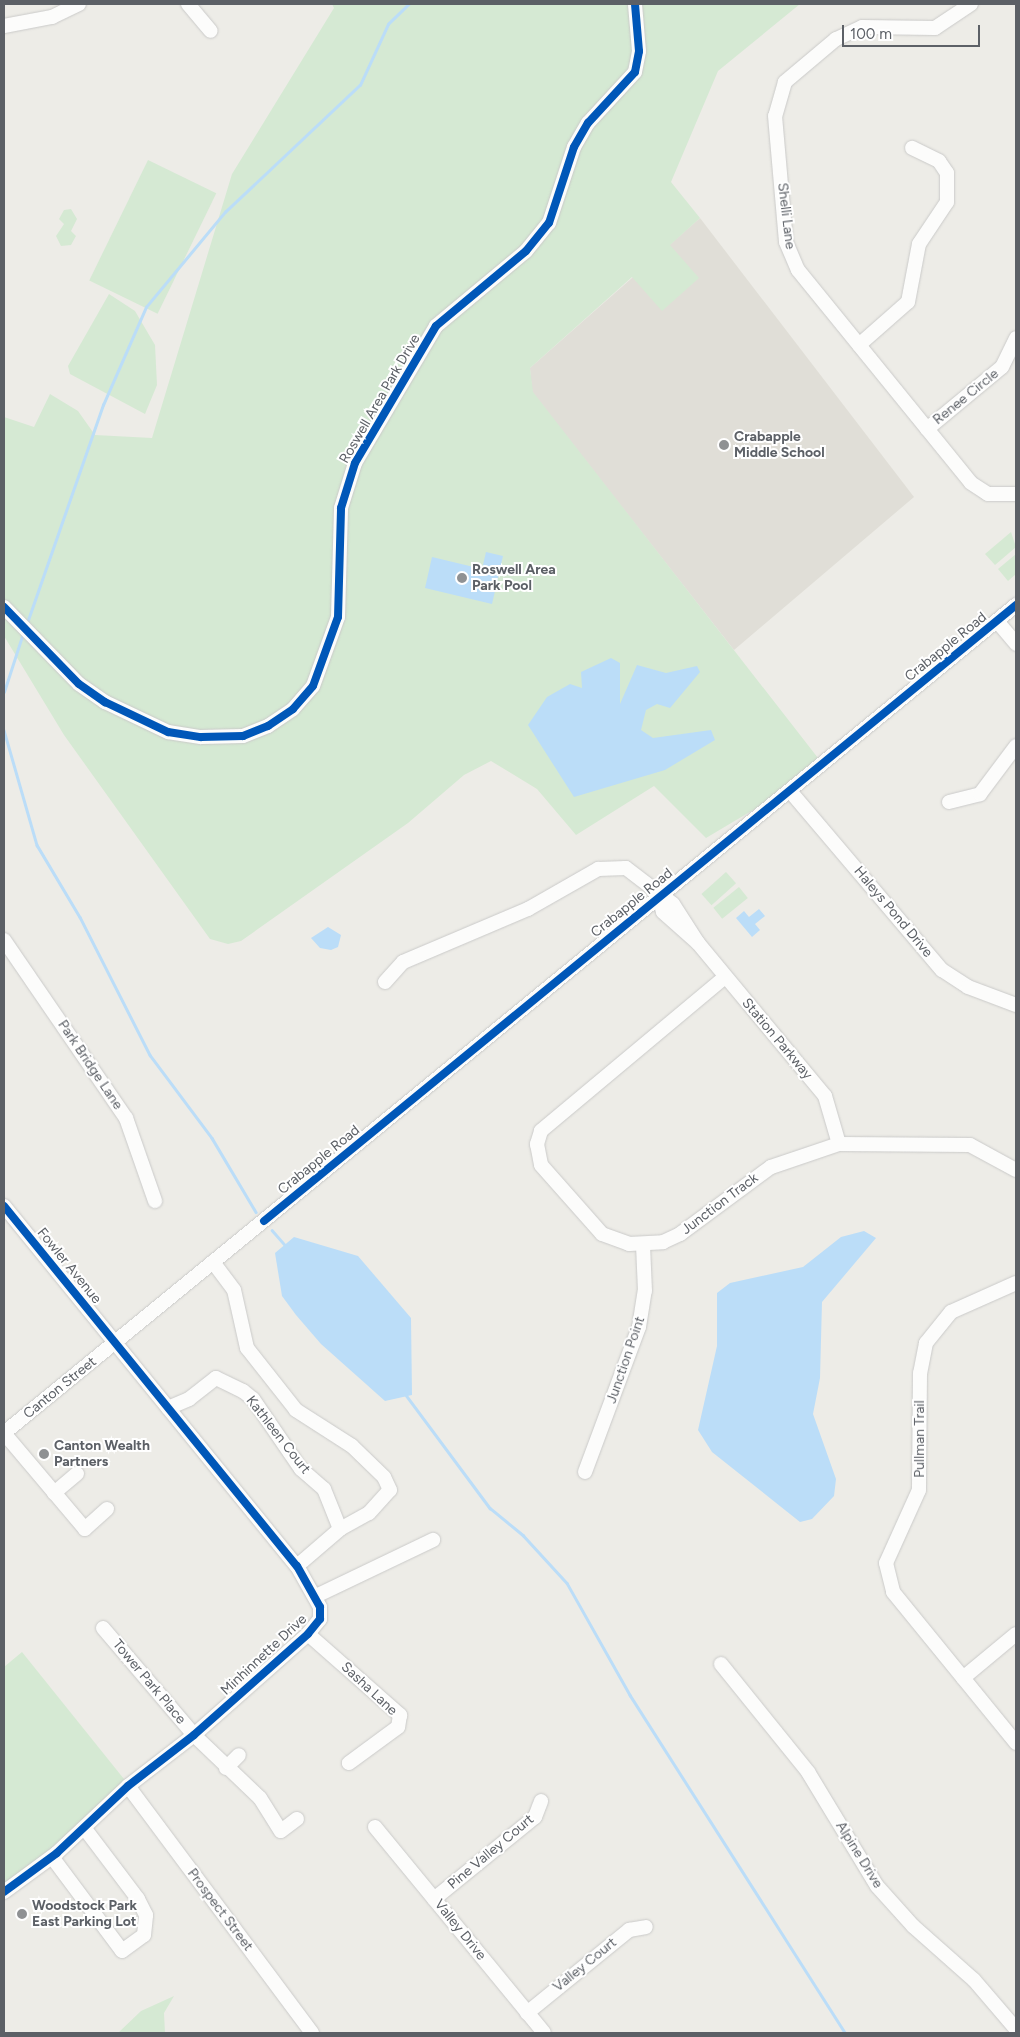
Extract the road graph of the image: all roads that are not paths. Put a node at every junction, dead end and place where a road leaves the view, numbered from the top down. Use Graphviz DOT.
graph roads {
  1 [pos="79,4"];
  2 [pos="188,4"];
  3 [pos="635,4"];
  4 [pos="971,4"];
  5 [pos="4,26"];
  6 [pos="211,31"];
  7 [pos="912,148"];
  8 [pos="1016,338"];
  9 [pos="858,344"];
  10 [pos="927,429"];
  11 [pos="1016,494"];
  12 [pos="1016,605"];
  13 [pos="4,607"];
  14 [pos="998,621"];
  15 [pos="1016,644"];
  16 [pos="1016,746"];
  17 [pos="790,791"];
  18 [pos="950,802"];
  19 [pos="660,896"];
  20 [pos="4,940"];
  21 [pos="725,977"];
  22 [pos="385,982"];
  23 [pos="1016,1005"];
  24 [pos="839,1144"];
  25 [pos="1016,1170"];
  26 [pos="155,1201"];
  27 [pos="4,1206"];
  28 [pos="643,1245"];
  29 [pos="213,1262"];
  30 [pos="1016,1283"];
  31 [pos="116,1342"];
  32 [pos="168,1408"];
  33 [pos="4,1433"];
  34 [pos="586,1472"];
  35 [pos="76,1474"];
  36 [pos="54,1493"];
  37 [pos="107,1509"];
  38 [pos="340,1529"];
  39 [pos="433,1540"];
  40 [pos="297,1566"];
  41 [pos="316,1596"];
  42 [pos="104,1628"];
  43 [pos="308,1634"];
  44 [pos="1016,1634"];
  45 [pos="721,1664"];
  46 [pos="963,1678"];
  47 [pos="194,1736"];
  48 [pos="1016,1743"];
  49 [pos="239,1755"];
  50 [pos="350,1763"];
  51 [pos="226,1768"];
  52 [pos="128,1786"];
  53 [pos="541,1801"];
  54 [pos="297,1818"];
  55 [pos="375,1827"];
  56 [pos="85,1829"];
  57 [pos="52,1857"];
  58 [pos="4,1892"];
  59 [pos="434,1899"];
  60 [pos="646,1927"];
  61 [pos="527,2013"];
  62 [pos="1016,2029"];
  63 [pos="312,2033"];
  64 [pos="544,2033"];
  1 -- 5 [label="street"];
  2 -- 6 [label="street"];
  3 -- 13 [label="street, Roswell Area Park Drive"];
  4 -- 9 [label="street, Shelli Lane"];
  7 -- 9 [label="street"];
  8 -- 10 [label="street, Renee Circle"];
  9 -- 10 [label="street, Shelli Lane"];
  10 -- 11 [label="street, Shelli Lane"];
  12 -- 14 [label="street, Crabapple Road"];
  14 -- 15 [label="street"];
  14 -- 17 [label="street, Crabapple Road"];
  16 -- 18 [label="street"];
  17 -- 19 [label="street, Crabapple Road"];
  17 -- 23 [label="street, Haleys Pond Drive"];
  19 -- 21 [label="street, Station Parkway"];
  19 -- 22 [label="street"];
  19 -- 29 [label="street, Crabapple Road"];
  20 -- 26 [label="street, Park Bridge Lane"];
  21 -- 24 [label="street, Station Parkway"];
  21 -- 28 [label="street, Junction Track"];
  24 -- 25 [label="street, Junction Track"];
  24 -- 28 [label="street, Junction Track"];
  27 -- 31 [label="street, Fowler Avenue"];
  28 -- 34 [label="street, Junction Point"];
  29 -- 31 [label="street, Crabapple Road"];
  29 -- 38 [label="street"];
  30 -- 46 [label="street, Pullman Trail"];
  31 -- 32 [label="street, Minhinnette Drive"];
  31 -- 33 [label="street, Canton Street"];
  32 -- 38 [label="street, Kathleen Court"];
  32 -- 40 [label="street, Minhinnette Drive"];
  33 -- 36 [label="street"];
  35 -- 36 [label="street"];
  36 -- 37 [label="street"];
  38 -- 40 [label="street"];
  39 -- 41 [label="street"];
  40 -- 41 [label="street, Minhinnette Drive"];
  41 -- 43 [label="street, Minhinnette Drive"];
  42 -- 47 [label="street, Tower Park Place"];
  43 -- 47 [label="street, Minhinnette Drive"];
  43 -- 50 [label="street, Sasha Lane"];
  44 -- 46 [label="street"];
  45 -- 62 [label="street, Alpine Drive"];
  46 -- 48 [label="street, Pullman Trail"];
  47 -- 51 [label="street, Tower Park Place"];
  47 -- 52 [label="street, Minhinnette Drive"];
  49 -- 51 [label="street"];
  51 -- 54 [label="street, Tower Park Place"];
  52 -- 56 [label="street, Minhinnette Drive"];
  52 -- 63 [label="street, Prospect Street"];
  53 -- 59 [label="street, Pine Valley Court"];
  55 -- 59 [label="street, Valley Drive"];
  56 -- 57 [label="street, Minhinnette Drive"];
  56 -- 57 [label="street"];
  57 -- 58 [label="street, Minhinnette Drive"];
  59 -- 61 [label="street, Valley Drive"];
  60 -- 61 [label="street, Valley Court"];
  61 -- 64 [label="street, Valley Drive"];
}
